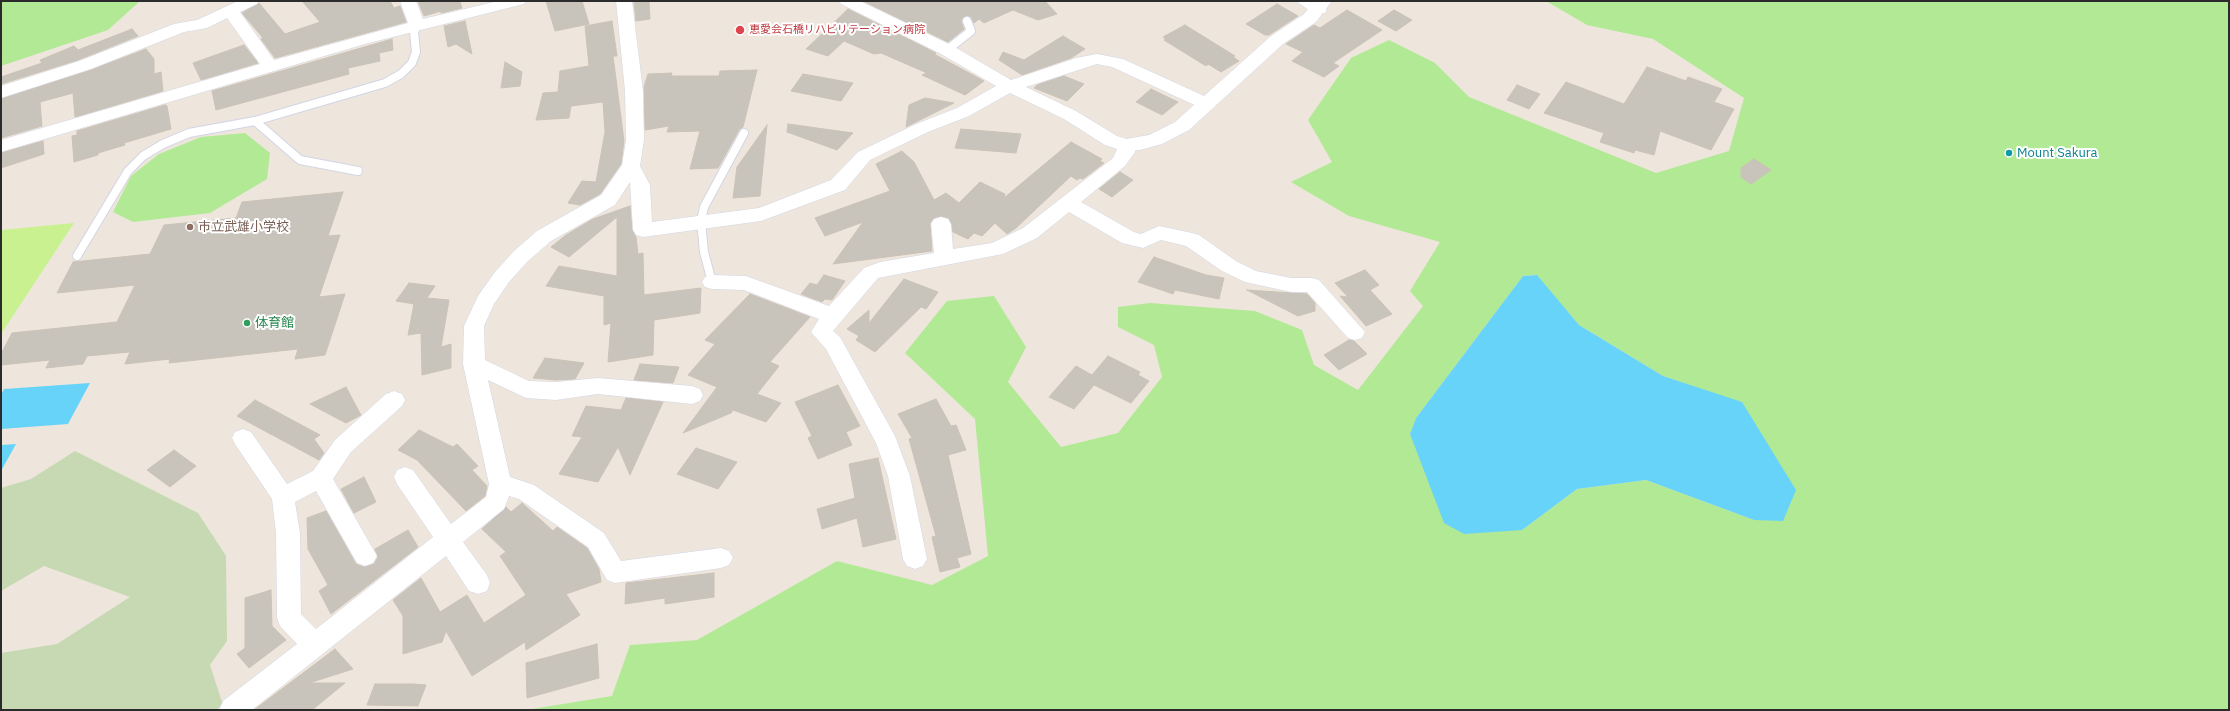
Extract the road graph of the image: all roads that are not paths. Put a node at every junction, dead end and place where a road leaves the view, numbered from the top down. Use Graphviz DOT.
graph roads {
  1 [pos="251,1"];
  2 [pos="408,1"];
  3 [pos="518,1"];
  4 [pos="624,1"];
  5 [pos="847,1"];
  6 [pos="1316,4"];
  7 [pos="230,10"];
  8 [pos="967,21"];
  9 [pos="417,26"];
  10 [pos="947,50"];
  11 [pos="271,67"];
  12 [pos="1009,86"];
  13 [pos="1,92"];
  14 [pos="1207,104"];
  15 [pos="255,121"];
  16 [pos="744,133"];
  17 [pos="1127,145"];
  18 [pos="1,146"];
  19 [pos="631,166"];
  20 [pos="358,171"];
  21 [pos="1068,203"];
  22 [pos="701,221"];
  23 [pos="941,224"];
  24 [pos="77,256"];
  25 [pos="944,258"];
  26 [pos="712,282"];
  27 [pos="833,316"];
  28 [pos="1354,332"];
  29 [pos="474,364"];
  30 [pos="692,395"];
  31 [pos="394,400"];
  32 [pos="243,438"];
  33 [pos="405,476"];
  34 [pos="322,478"];
  35 [pos="500,484"];
  36 [pos="283,497"];
  37 [pos="448,540"];
  38 [pos="365,556"];
  39 [pos="721,558"];
  40 [pos="915,559"];
  41 [pos="478,583"];
  42 [pos="312,644"];
  43 [pos="232,710"];
  1 -- 7 [label="street"];
  2 -- 9 [label="street"];
  3 -- 9 [label="street"];
  4 -- 19 [label="street"];
  5 -- 10 [label="street"];
  6 -- 14 [label="street"];
  7 -- 11 [label="street"];
  7 -- 13 [label="street"];
  8 -- 10 [label="lane"];
  9 -- 11 [label="street"];
  9 -- 15 [label="lane"];
  10 -- 12 [label="street"];
  11 -- 18 [label="street"];
  12 -- 14 [label="street"];
  12 -- 17 [label="street"];
  12 -- 22 [label="street"];
  14 -- 17 [label="street"];
  15 -- 20 [label="lane"];
  15 -- 24 [label="lane"];
  16 -- 22 [label="lane"];
  17 -- 21 [label="street"];
  19 -- 22 [label="street"];
  19 -- 29 [label="street"];
  21 -- 25 [label="street"];
  21 -- 28 [label="street"];
  22 -- 26 [label="lane"];
  23 -- 25 [label="street"];
  25 -- 27 [label="street"];
  26 -- 27 [label="street"];
  27 -- 40 [label="street"];
  29 -- 30 [label="street"];
  29 -- 35 [label="street"];
  31 -- 34 [label="street"];
  32 -- 36 [label="street"];
  33 -- 37 [label="street"];
  34 -- 36 [label="street"];
  34 -- 38 [label="street"];
  35 -- 37 [label="street"];
  35 -- 39 [label="street"];
  36 -- 42 [label="street"];
  37 -- 41 [label="street"];
  37 -- 42 [label="street"];
  42 -- 43 [label="street"];
}
